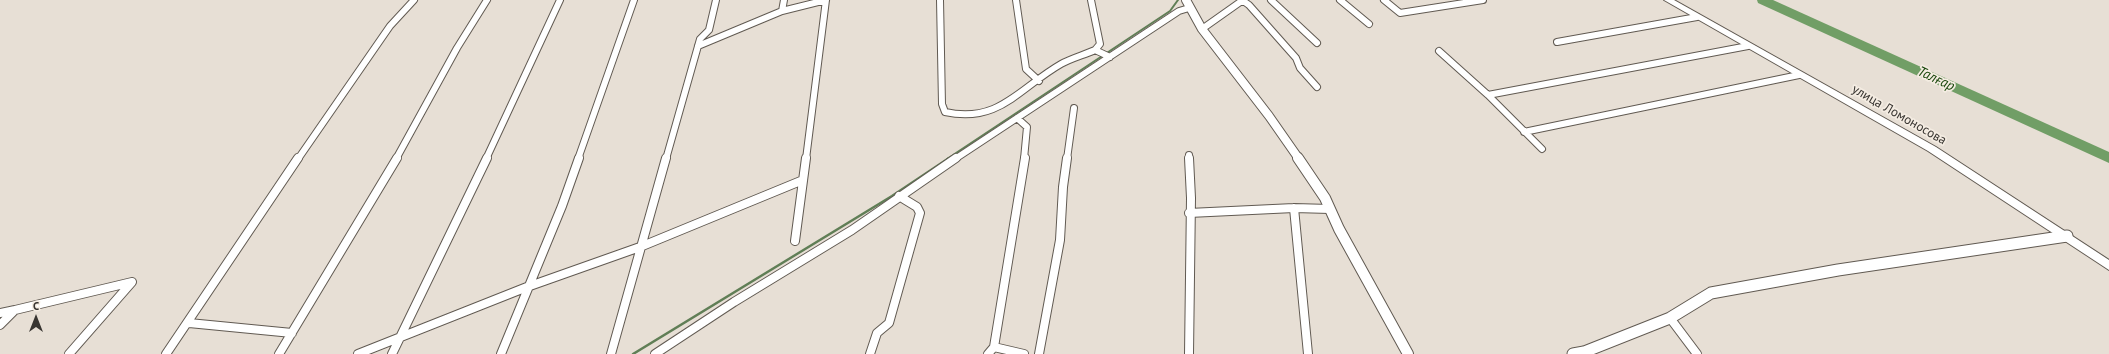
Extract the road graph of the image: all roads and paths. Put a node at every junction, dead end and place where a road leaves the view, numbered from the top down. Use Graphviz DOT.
graph roads {
  1 [pos="414,0"];
  2 [pos="487,0"];
  3 [pos="560,0"];
  4 [pos="634,0"];
  5 [pos="716,0"];
  6 [pos="784,0"];
  7 [pos="826,0"];
  8 [pos="940,0"];
  9 [pos="1016,0"];
  10 [pos="1091,0"];
  11 [pos="1186,0"];
  12 [pos="1243,0"];
  13 [pos="1271,0"];
  14 [pos="1340,0"];
  15 [pos="1384,0"];
  16 [pos="1483,0"];
  17 [pos="1668,0"];
  18 [pos="1189,8"];
  19 [pos="782,11"];
  20 [pos="1697,17"];
  21 [pos="1369,24"];
  22 [pos="1202,29"];
  23 [pos="1557,42"];
  24 [pos="1317,43"];
  25 [pos="698,46"];
  26 [pos="1748,46"];
  27 [pos="1095,50"];
  28 [pos="1439,51"];
  29 [pos="1107,55"];
  30 [pos="1799,75"];
  31 [pos="1039,81"];
  32 [pos="1317,87"];
  33 [pos="1488,95"];
  34 [pos="1074,108"];
  35 [pos="1017,118"];
  36 [pos="1524,132"];
  37 [pos="1542,149"];
  38 [pos="1189,155"];
  39 [pos="803,180"];
  40 [pos="899,196"];
  41 [pos="1294,208"];
  42 [pos="1330,209"];
  43 [pos="1189,213"];
  44 [pos="2067,236"];
  45 [pos="795,241"];
  46 [pos="640,247"];
  47 [pos="2109,266"];
  48 [pos="527,287"];
  49 [pos="15,310"];
  50 [pos="0,314"];
  51 [pos="1670,318"];
  52 [pos="189,323"];
  53 [pos="0,325"];
  54 [pos="292,333"];
  55 [pos="400,337"];
  56 [pos="994,347"];
  57 [pos="69,354"];
  58 [pos="166,354"];
  59 [pos="279,354"];
  60 [pos="358,354"];
  61 [pos="392,354"];
  62 [pos="501,354"];
  63 [pos="611,354"];
  64 [pos="655,354"];
  65 [pos="870,354"];
  66 [pos="988,354"];
  67 [pos="1024,354"];
  68 [pos="1039,354"];
  69 [pos="1189,354"];
  70 [pos="1308,354"];
  71 [pos="1408,354"];
  72 [pos="1574,354"];
  73 [pos="1697,354"];
  1 -- 52 [label="street"];
  2 -- 54 [label="street"];
  3 -- 55 [label="street"];
  4 -- 48 [label="street"];
  5 -- 25 [label="street"];
  6 -- 19 [label="street"];
  7 -- 19 [label="street"];
  7 -- 39 [label="street"];
  8 -- 31 [label="street"];
  9 -- 31 [label="street"];
  10 -- 27 [label="street"];
  11 -- 18 [label="street"];
  12 -- 22 [label="street"];
  12 -- 32 [label="street"];
  13 -- 24 [label="street"];
  14 -- 21 [label="street"];
  15 -- 16 [label="street"];
  17 -- 20 [label="main road, улица Ломоносова"];
  18 -- 22 [label="street"];
  18 -- 29 [label="street"];
  19 -- 25 [label="street"];
  20 -- 23 [label="street"];
  20 -- 26 [label="main road, улица Ломоносова"];
  22 -- 42 [label="street"];
  25 -- 46 [label="street"];
  26 -- 30 [label="main road, улица Ломоносова"];
  26 -- 33 [label="street"];
  27 -- 29 [label="street"];
  27 -- 31 [label="street"];
  28 -- 33 [label="street"];
  29 -- 35 [label="street"];
  30 -- 36 [label="street"];
  30 -- 44 [label="main road, улица Ломоносова"];
  33 -- 36 [label="street"];
  34 -- 68 [label="street"];
  35 -- 40 [label="street"];
  35 -- 56 [label="street"];
  36 -- 37 [label="street"];
  38 -- 43 [label="street"];
  39 -- 45 [label="street"];
  39 -- 46 [label="street"];
  40 -- 64 [label="street"];
  40 -- 65 [label="street"];
  41 -- 42 [label="street"];
  41 -- 43 [label="street"];
  41 -- 70 [label="street"];
  42 -- 71 [label="street"];
  43 -- 69 [label="street"];
  44 -- 47 [label="main road, улица Ломоносова"];
  44 -- 51 [label="main road"];
  46 -- 48 [label="street"];
  46 -- 63 [label="street"];
  48 -- 55 [label="street"];
  48 -- 62 [label="street"];
  49 -- 50 [label="street"];
  49 -- 53 [label="street"];
  49 -- 57 [label="street"];
  51 -- 72 [label="main road"];
  51 -- 73 [label="street"];
  52 -- 54 [label="street"];
  52 -- 58 [label="street"];
  54 -- 59 [label="street"];
  55 -- 60 [label="street"];
  55 -- 61 [label="street"];
  56 -- 66 [label="street"];
  56 -- 67 [label="street"];
}
